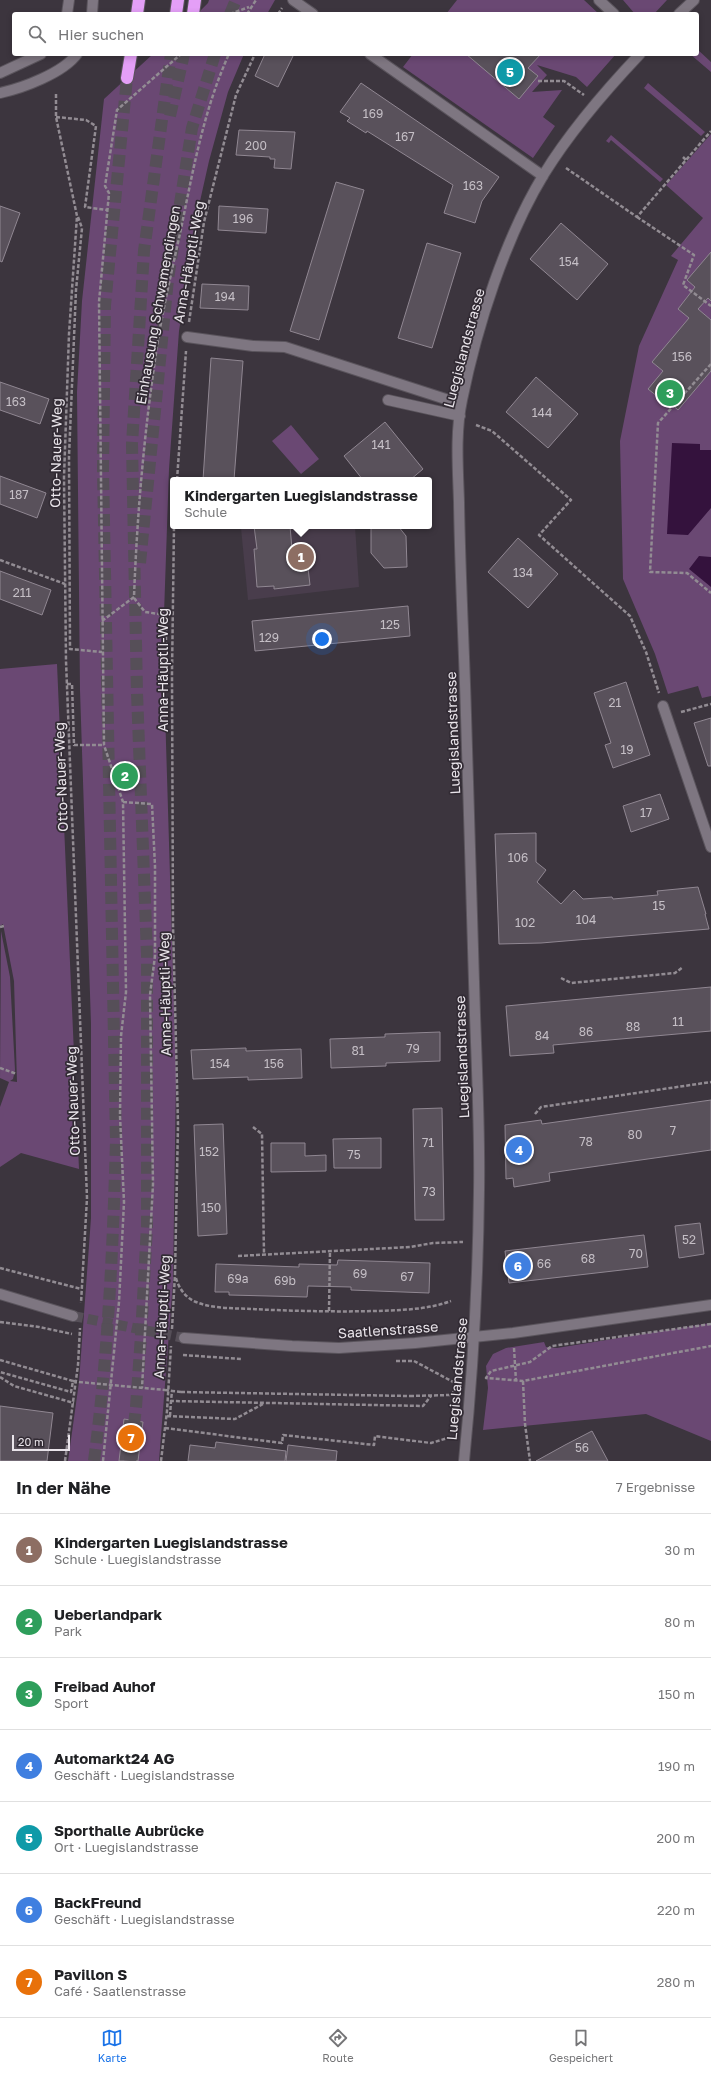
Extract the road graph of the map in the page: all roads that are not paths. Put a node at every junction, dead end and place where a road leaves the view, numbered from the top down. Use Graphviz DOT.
graph roads {
  1 [pos="69,0"];
  2 [pos="93,0"];
  3 [pos="139,0"];
  4 [pos="178,0"];
  5 [pos="195,0"];
  6 [pos="293,0"];
  7 [pos="599,0"];
  8 [pos="694,0"];
  9 [pos="66,12"];
  10 [pos="92,12"];
  11 [pos="137,12"];
  12 [pos="176,12"];
  13 [pos="193,12"];
  14 [pos="310,12"];
  15 [pos="612,12"];
  16 [pos="681,12"];
  17 [pos="36,56"];
  18 [pos="75,56"];
  19 [pos="131,56"];
  20 [pos="373,56"];
  21 [pos="638,56"];
  22 [pos="0,72"];
  23 [pos="127,78"];
  24 [pos="0,93"];
  25 [pos="543,176"];
  26 [pos="187,337"];
  27 [pos="388,400"];
  28 [pos="461,404"];
  29 [pos="460,416"];
  30 [pos="665,711"];
  31 [pos="711,847"];
  32 [pos="0,1294"];
  33 [pos="711,1305"];
  34 [pos="76,1314"];
  35 [pos="475,1337"];
  36 [pos="184,1338"];
  37 [pos="464,1461"];
  1 -- 9 [label="street"];
  2 -- 10 [label="street"];
  3 -- 11 [label="highway"];
  4 -- 12 [label="highway"];
  5 -- 13 [label="highway"];
  6 -- 14 [label="street"];
  7 -- 15 [label="street"];
  8 -- 16 [label="street"];
  17 -- 22 [label="street"];
  18 -- 24 [label="street"];
  19 -- 23 [label="highway"];
  20 -- 25 [label="street"];
  21 -- 25 [label="street, Luegislandstrasse"];
  25 -- 28 [label="street, Luegislandstrasse"];
  26 -- 28 [label="street"];
  27 -- 29 [label="street"];
  28 -- 29 [label="street, Luegislandstrasse"];
  29 -- 35 [label="street, Luegislandstrasse"];
  30 -- 31 [label="street"];
  32 -- 34 [label="street"];
  33 -- 35 [label="street, Saatlenstrasse"];
  35 -- 36 [label="street, Saatlenstrasse"];
  35 -- 37 [label="street, Luegislandstrasse"];
}
